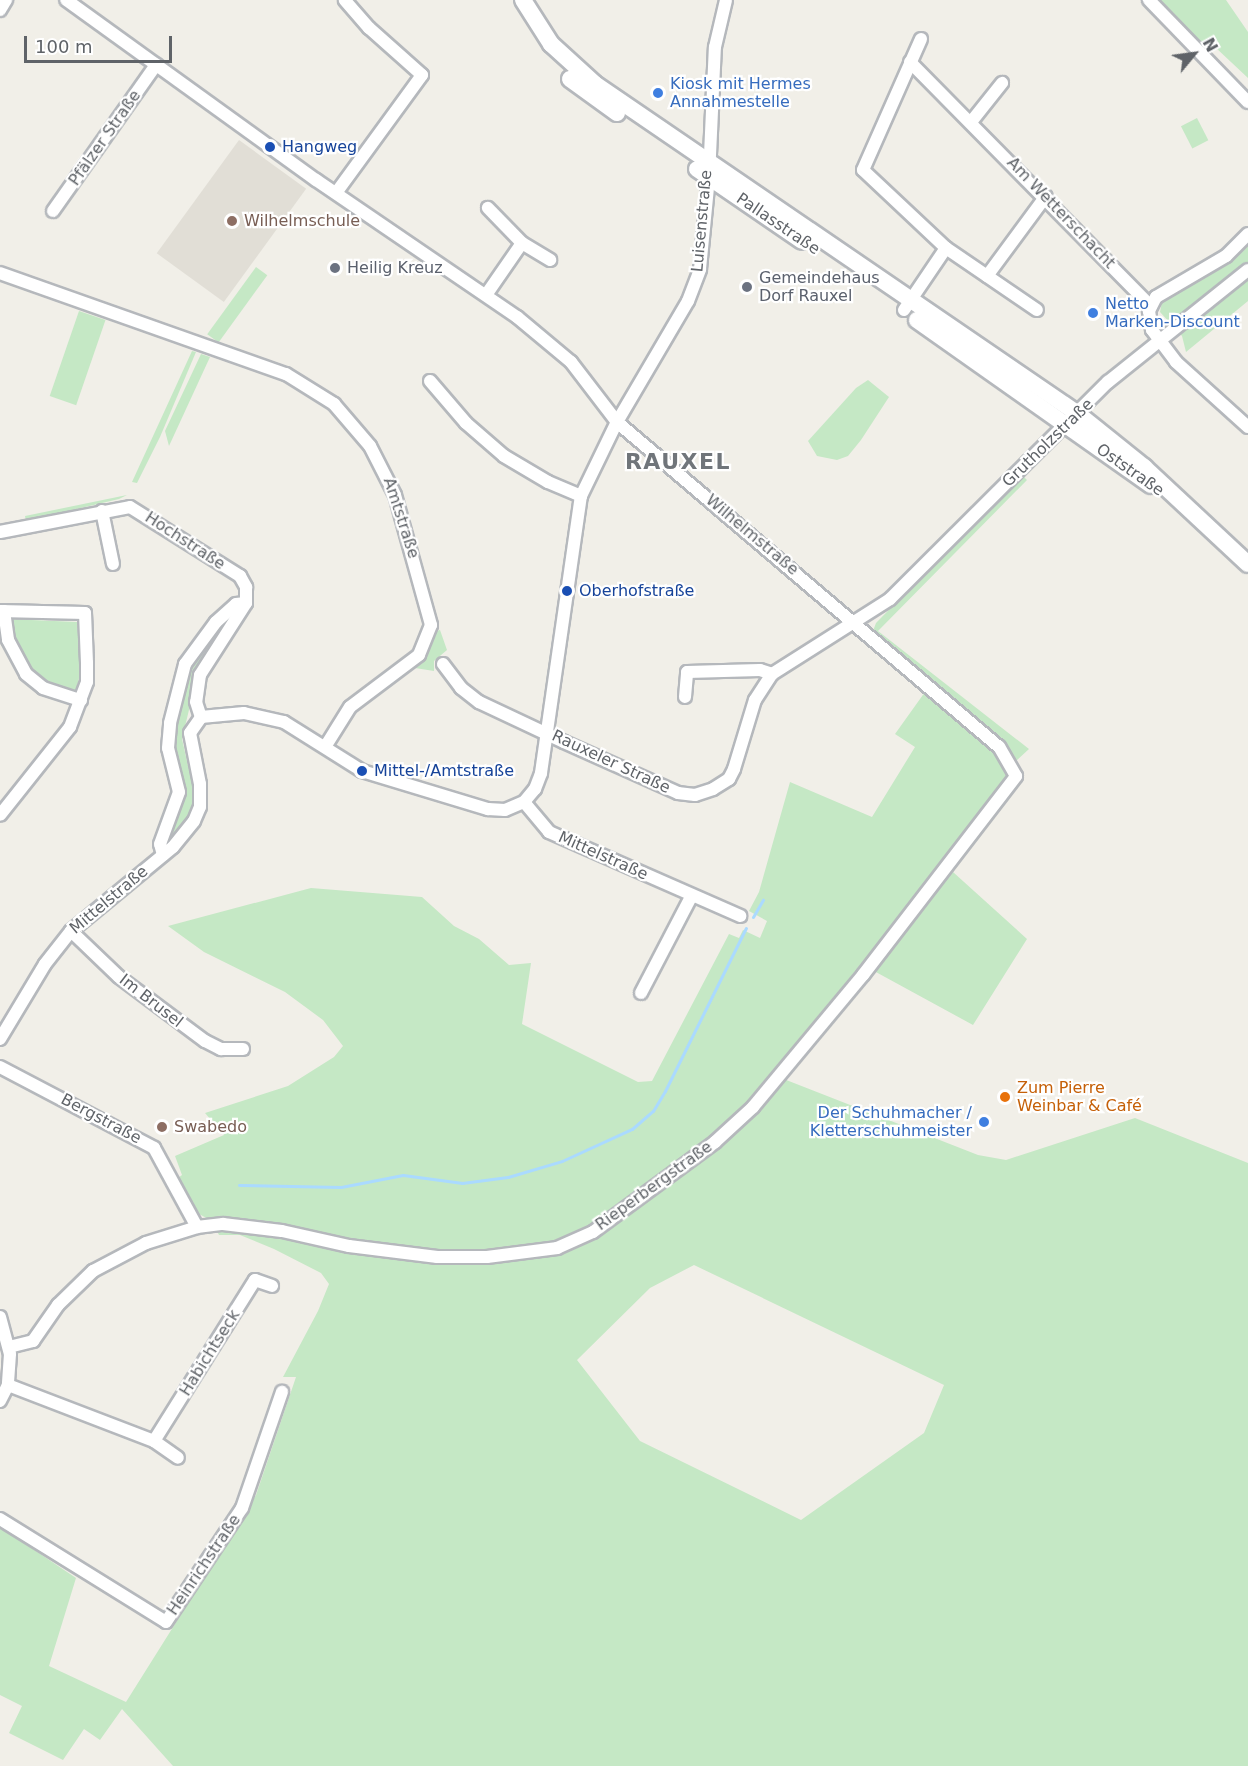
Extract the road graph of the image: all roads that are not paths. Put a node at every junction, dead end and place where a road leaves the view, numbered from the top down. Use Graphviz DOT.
graph roads {
  1 [pos="6,0"];
  2 [pos="66,0"];
  3 [pos="345,0"];
  4 [pos="510,0"];
  5 [pos="523,0"];
  6 [pos="726,0"];
  7 [pos="1149,0"];
  8 [pos="0,10"];
  9 [pos="921,39"];
  10 [pos="910,62"];
  11 [pos="156,65"];
  12 [pos="1002,83"];
  13 [pos="1248,102"];
  14 [pos="971,122"];
  15 [pos="708,169"];
  16 [pos="336,193"];
  17 [pos="1046,196"];
  18 [pos="488,208"];
  19 [pos="53,211"];
  20 [pos="1248,234"];
  21 [pos="522,243"];
  22 [pos="946,248"];
  23 [pos="550,260"];
  24 [pos="1248,270"];
  25 [pos="0,273"];
  26 [pos="987,276"];
  27 [pos="486,295"];
  28 [pos="907,306"];
  29 [pos="1150,306"];
  30 [pos="1037,310"];
  31 [pos="1160,341"];
  32 [pos="430,381"];
  33 [pos="1072,419"];
  34 [pos="617,422"];
  35 [pos="1248,427"];
  36 [pos="581,496"];
  37 [pos="102,511"];
  38 [pos="0,532"];
  39 [pos="113,564"];
  40 [pos="1248,564"];
  41 [pos="246,603"];
  42 [pos="2,611"];
  43 [pos="855,623"];
  44 [pos="443,664"];
  45 [pos="772,674"];
  46 [pos="685,697"];
  47 [pos="81,700"];
  48 [pos="201,717"];
  49 [pos="548,732"];
  50 [pos="325,747"];
  51 [pos="1017,776"];
  52 [pos="524,802"];
  53 [pos="0,815"];
  54 [pos="163,855"];
  55 [pos="692,896"];
  56 [pos="740,916"];
  57 [pos="71,931"];
  58 [pos="640,993"];
  59 [pos="0,1039"];
  60 [pos="243,1049"];
  61 [pos="0,1067"];
  62 [pos="197,1227"];
  63 [pos="272,1286"];
  64 [pos="0,1317"];
  65 [pos="9,1347"];
  66 [pos="9,1385"];
  67 [pos="282,1392"];
  68 [pos="0,1401"];
  69 [pos="154,1441"];
  70 [pos="178,1458"];
  71 [pos="0,1519"];
  1 -- 8 [label="street"];
  2 -- 11 [label="street, Wilhelmstraße"];
  3 -- 16 [label="street"];
  4 -- 15 [label="main road, Pallasstraße"];
  5 -- 15 [label="main road, Pallasstraße"];
  6 -- 15 [label="street, Luisenstraße"];
  7 -- 13 [label="street"];
  9 -- 10 [label="street"];
  10 -- 14 [label="street, Am Wetterschacht"];
  10 -- 22 [label="street"];
  11 -- 16 [label="street, Wilhelmstraße"];
  11 -- 19 [label="street, Pfälzer Straße"];
  12 -- 14 [label="street"];
  14 -- 17 [label="street, Am Wetterschacht"];
  15 -- 28 [label="main road, Pallasstraße"];
  15 -- 34 [label="street, Luisenstraße"];
  16 -- 27 [label="street, Wilhelmstraße"];
  17 -- 26 [label="street"];
  17 -- 29 [label="street, Am Wetterschacht"];
  18 -- 21 [label="street"];
  20 -- 29 [label="street"];
  21 -- 23 [label="street"];
  21 -- 27 [label="street"];
  22 -- 26 [label="street"];
  22 -- 28 [label="street"];
  24 -- 31 [label="street, Grutholzstraße"];
  25 -- 50 [label="street, Amtstraße"];
  26 -- 30 [label="street"];
  27 -- 34 [label="street, Wilhelmstraße"];
  28 -- 33 [label="main road, Pallasstraße"];
  29 -- 31 [label="street"];
  31 -- 33 [label="street, Grutholzstraße"];
  31 -- 35 [label="street"];
  32 -- 36 [label="street"];
  33 -- 40 [label="main road, Oststraße"];
  33 -- 43 [label="street, Grutholzstraße"];
  34 -- 36 [label="street"];
  34 -- 43 [label="street, Wilhelmstraße"];
  36 -- 49 [label="street"];
  37 -- 38 [label="street, Hochstraße"];
  37 -- 39 [label="street"];
  37 -- 41 [label="street, Hochstraße"];
  41 -- 48 [label="street"];
  41 -- 54 [label="street, Mittelstraße"];
  42 -- 47 [label="street"];
  42 -- 47 [label="street"];
  43 -- 45 [label="street, Rauxeler Straße"];
  43 -- 51 [label="street, Wilhelmstraße"];
  44 -- 49 [label="street, Rauxeler Straße"];
  45 -- 46 [label="street"];
  45 -- 49 [label="street, Rauxeler Straße"];
  47 -- 53 [label="street"];
  48 -- 50 [label="street"];
  48 -- 54 [label="street, Mittelstraße"];
  49 -- 52 [label="street"];
  50 -- 52 [label="street"];
  51 -- 62 [label="street, Rieperbergstraße"];
  52 -- 55 [label="street, Mittelstraße"];
  54 -- 57 [label="street, Mittelstraße"];
  55 -- 56 [label="street, Mittelstraße"];
  55 -- 58 [label="street"];
  57 -- 59 [label="street, Mittelstraße"];
  57 -- 60 [label="street, Im Brusel"];
  61 -- 62 [label="street, Bergstraße"];
  62 -- 65 [label="street, Rieperbergstraße"];
  63 -- 69 [label="street, Habichtseck"];
  64 -- 65 [label="street"];
  65 -- 66 [label="street"];
  66 -- 68 [label="street"];
  66 -- 69 [label="street"];
  67 -- 71 [label="street, Heinrichstraße"];
  69 -- 70 [label="street"];
}
